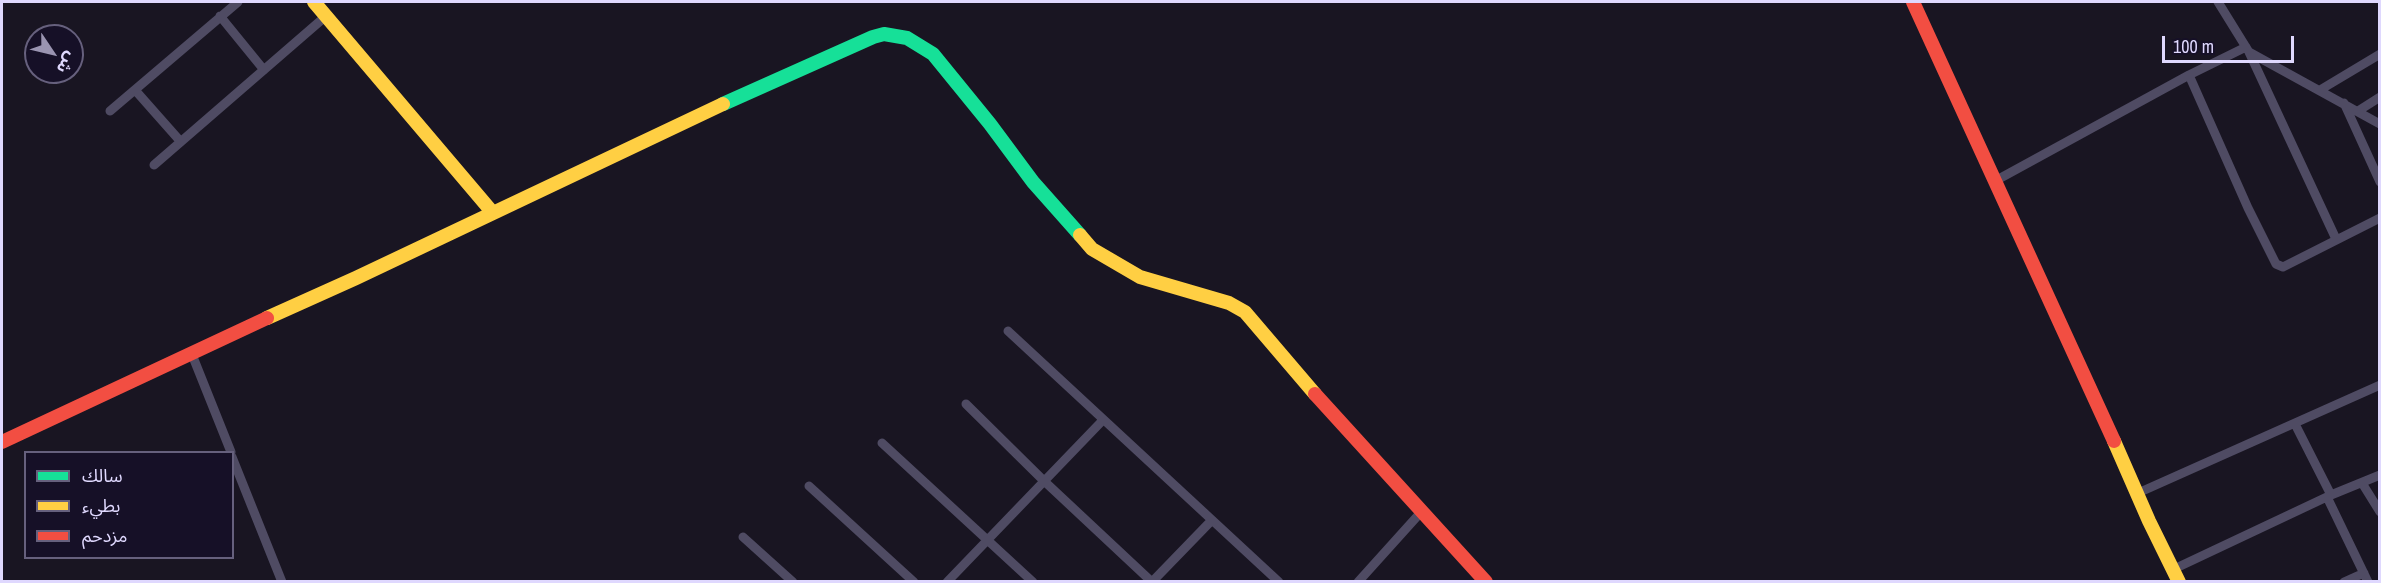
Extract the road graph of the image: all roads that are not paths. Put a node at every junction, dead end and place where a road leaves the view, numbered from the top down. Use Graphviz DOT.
graph roads {
  1 [pos="238,2"];
  2 [pos="314,2"];
  3 [pos="1913,2"];
  4 [pos="2218,2"];
  5 [pos="220,16"];
  6 [pos="326,16"];
  7 [pos="2248,49"];
  8 [pos="2379,54"];
  9 [pos="264,70"];
  10 [pos="2189,75"];
  11 [pos="135,90"];
  12 [pos="2320,90"];
  13 [pos="2379,97"];
  14 [pos="2344,103"];
  15 [pos="110,111"];
  16 [pos="2358,111"];
  17 [pos="2379,124"];
  18 [pos="181,142"];
  19 [pos="154,165"];
  20 [pos="1995,181"];
  21 [pos="2379,182"];
  22 [pos="493,213"];
  23 [pos="2379,218"];
  24 [pos="2336,239"];
  25 [pos="1008,330"];
  26 [pos="191,352"];
  27 [pos="2379,385"];
  28 [pos="966,404"];
  29 [pos="1103,420"];
  30 [pos="2295,424"];
  31 [pos="2,442"];
  32 [pos="882,443"];
  33 [pos="230,451"];
  34 [pos="234,460"];
  35 [pos="2379,475"];
  36 [pos="1043,480"];
  37 [pos="2362,483"];
  38 [pos="809,486"];
  39 [pos="2138,493"];
  40 [pos="2329,496"];
  41 [pos="1422,511"];
  42 [pos="2379,512"];
  43 [pos="1212,520"];
  44 [pos="743,537"];
  45 [pos="986,539"];
  46 [pos="2177,575"];
  47 [pos="2366,577"];
  48 [pos="282,582"];
  49 [pos="793,582"];
  50 [pos="914,582"];
  51 [pos="947,582"];
  52 [pos="1034,582"];
  53 [pos="1152,582"];
  54 [pos="1279,582"];
  55 [pos="1358,582"];
  56 [pos="1486,582"];
  57 [pos="2344,582"];
  1 -- 5 [label="street"];
  2 -- 6 [label="street"];
  3 -- 20 [label="street"];
  4 -- 7 [label="street"];
  5 -- 9 [label="street"];
  5 -- 11 [label="street"];
  6 -- 9 [label="street"];
  6 -- 22 [label="street"];
  7 -- 10 [label="street"];
  7 -- 12 [label="street"];
  7 -- 24 [label="street"];
  8 -- 12 [label="street"];
  9 -- 18 [label="street"];
  10 -- 20 [label="street"];
  10 -- 24 [label="street"];
  11 -- 15 [label="street"];
  11 -- 18 [label="street"];
  12 -- 14 [label="street"];
  13 -- 16 [label="street"];
  14 -- 16 [label="street"];
  14 -- 21 [label="street"];
  16 -- 17 [label="street"];
  18 -- 19 [label="street"];
  20 -- 39 [label="street"];
  22 -- 26 [label="street"];
  22 -- 41 [label="street"];
  23 -- 24 [label="street"];
  25 -- 29 [label="street"];
  26 -- 31 [label="street"];
  26 -- 33 [label="street"];
  27 -- 30 [label="street"];
  28 -- 36 [label="street"];
  29 -- 36 [label="street"];
  29 -- 43 [label="street"];
  30 -- 39 [label="street"];
  30 -- 40 [label="street"];
  32 -- 45 [label="street"];
  34 -- 48 [label="street"];
  35 -- 37 [label="street"];
  36 -- 45 [label="street"];
  36 -- 53 [label="street"];
  37 -- 40 [label="street"];
  37 -- 42 [label="street"];
  38 -- 50 [label="street"];
  39 -- 46 [label="street"];
  40 -- 46 [label="street"];
  40 -- 47 [label="street"];
  41 -- 55 [label="street"];
  41 -- 56 [label="street"];
  43 -- 53 [label="street"];
  43 -- 54 [label="street"];
  44 -- 49 [label="street"];
  45 -- 51 [label="street"];
  45 -- 52 [label="street"];
  47 -- 57 [label="street"];
}
